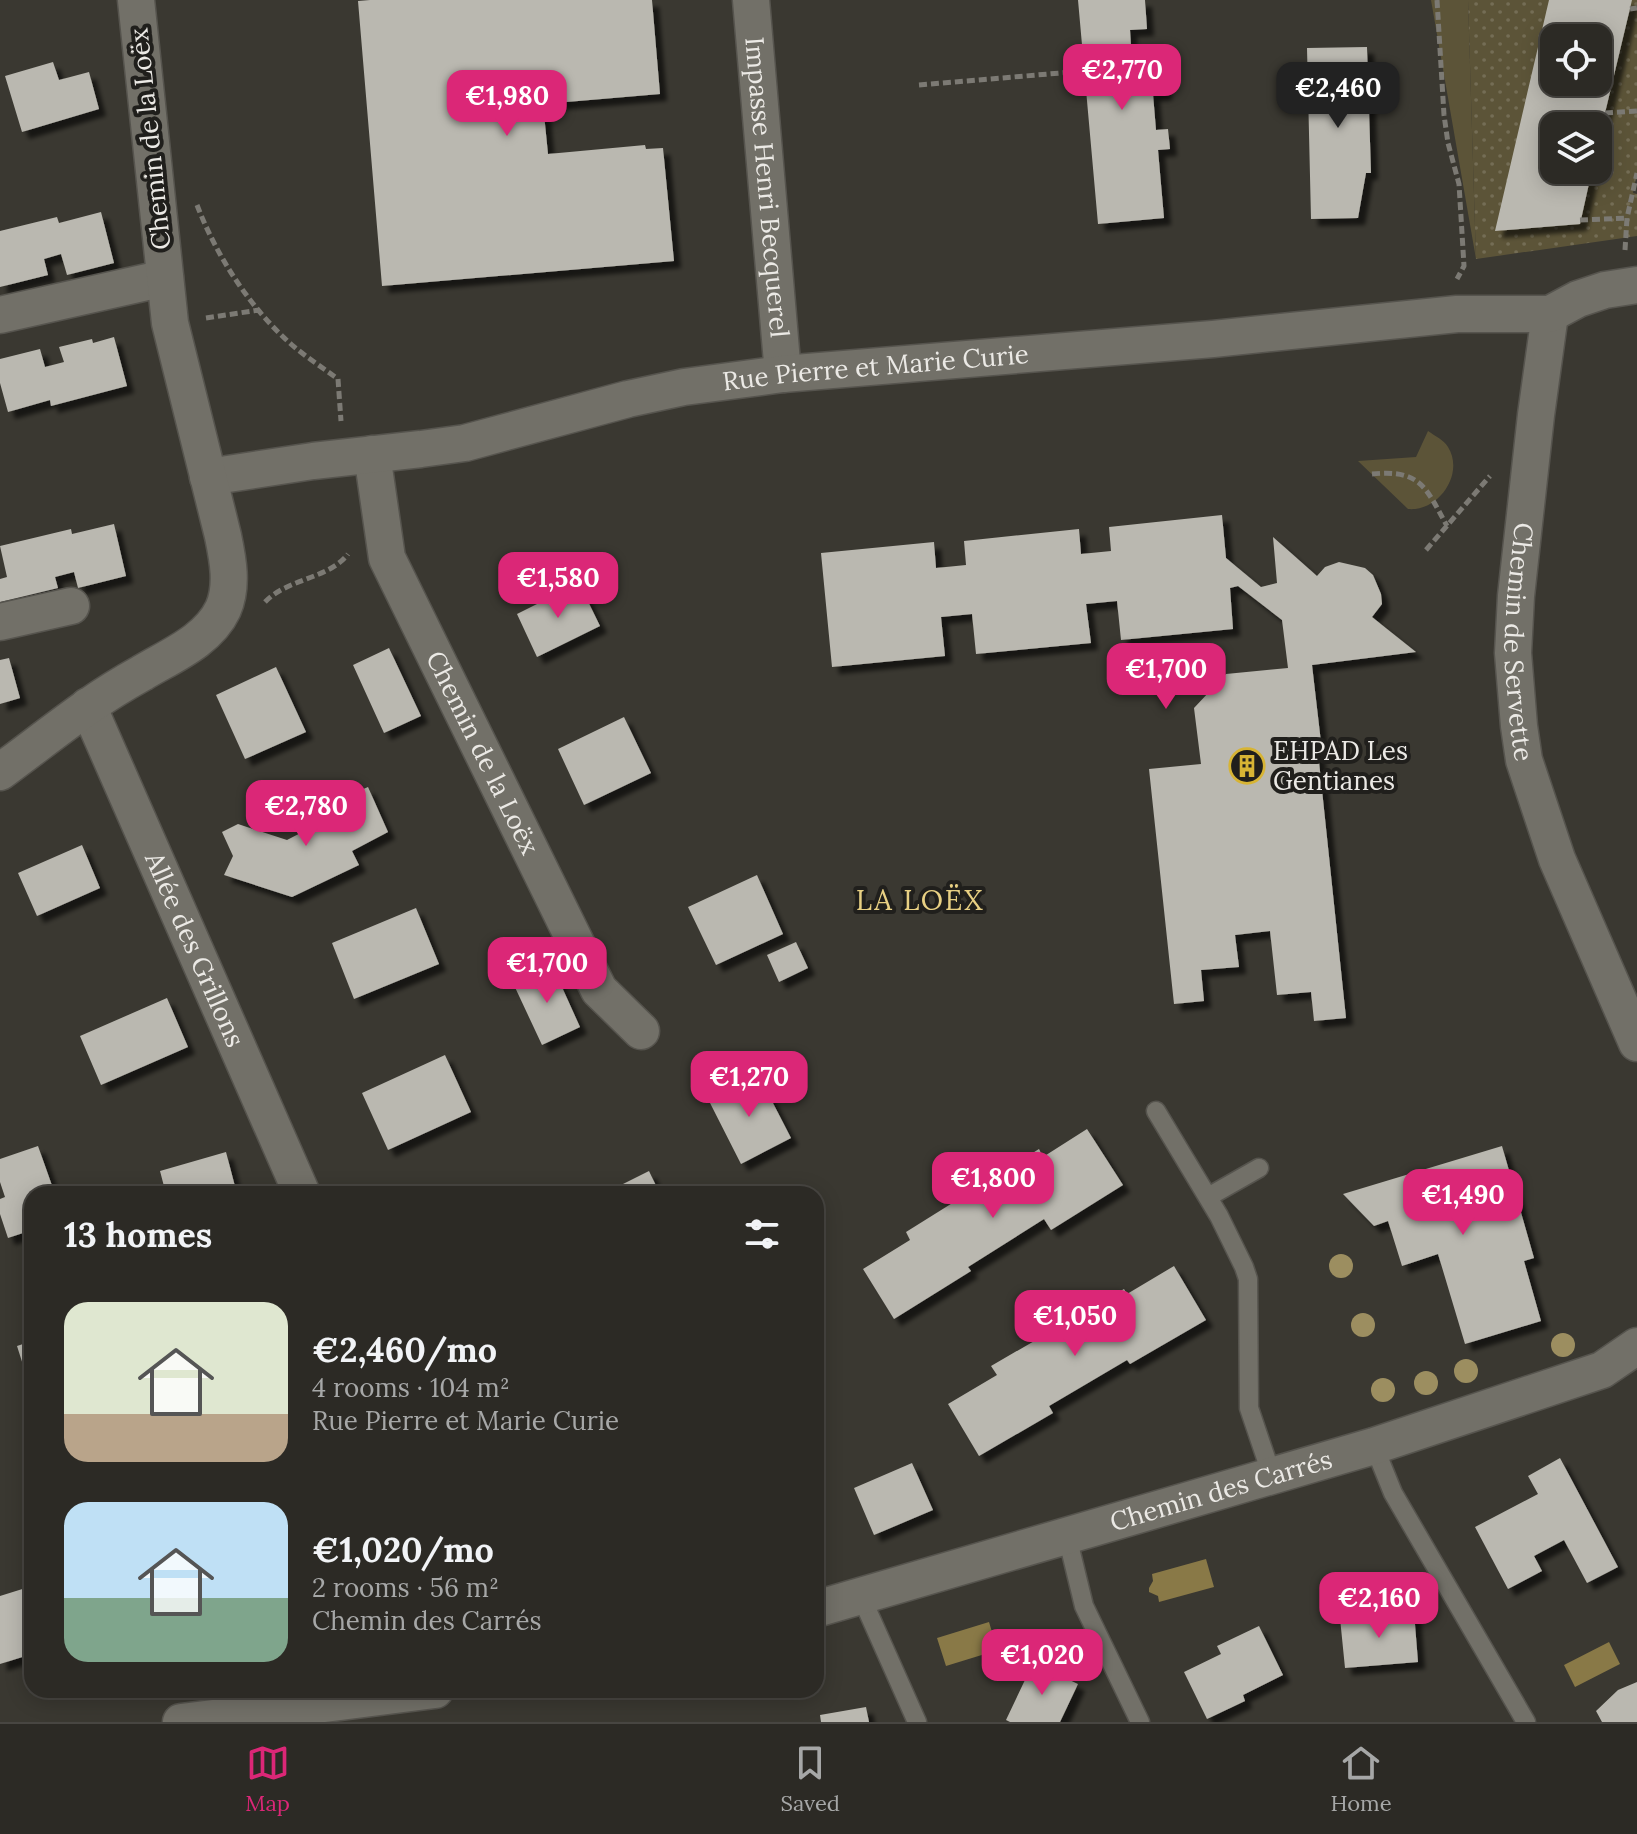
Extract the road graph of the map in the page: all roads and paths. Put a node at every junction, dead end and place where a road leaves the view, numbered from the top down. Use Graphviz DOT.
graph roads {
  1 [pos="136,0"];
  2 [pos="751,0"];
  3 [pos="1437,0"];
  4 [pos="1084,71"];
  5 [pos="919,85"];
  6 [pos="1637,111"];
  7 [pos="1612,113"];
  8 [pos="1637,173"];
  9 [pos="193,195"];
  10 [pos="1627,218"];
  11 [pos="1580,220"];
  12 [pos="1631,270"];
  13 [pos="165,278"];
  14 [pos="259,310"];
  15 [pos="1457,314"];
  16 [pos="1550,314"];
  17 [pos="0,315"];
  18 [pos="170,323"];
  19 [pos="783,374"];
  20 [pos="338,379"];
  21 [pos="372,454"];
  22 [pos="1496,469"];
  23 [pos="1372,474"];
  24 [pos="208,477"];
  25 [pos="1447,526"];
  26 [pos="1426,550"];
  27 [pos="71,606"];
  28 [pos="0,622"];
  29 [pos="88,706"];
  30 [pos="0,772"];
  31 [pos="641,1031"];
  32 [pos="1637,1043"];
  33 [pos="1156,1111"];
  34 [pos="1259,1168"];
  35 [pos="298,1186"];
  36 [pos="1208,1197"];
  37 [pos="1637,1346"];
  38 [pos="1374,1446"];
  39 [pos="1272,1476"];
  40 [pos="1067,1536"];
  41 [pos="860,1594"];
  42 [pos="824,1606"];
  43 [pos="407,1698"];
  44 [pos="362,1711"];
  45 [pos="181,1722"];
  46 [pos="917,1722"];
  47 [pos="1140,1722"];
  48 [pos="1526,1722"];
  1 -- 13 [label="street, Chemin de la Loëx"];
  2 -- 19 [label="street, Impasse Henri Becquerel"];
  3 -- 15 [label="path"];
  4 -- 5 [label="path"];
  6 -- 7 [label="path"];
  8 -- 10 [label="path"];
  9 -- 14 [label="path"];
  10 -- 11 [label="path"];
  10 -- 12 [label="path"];
  12 -- 16 [label="street"];
  13 -- 17 [label="street, Chemin de la Loëx"];
  13 -- 18 [label="street, Chemin de la Loëx"];
  14 -- 18 [label="path"];
  14 -- 20 [label="path"];
  15 -- 16 [label="street, Rue Pierre et Marie Curie"];
  15 -- 19 [label="street, Rue Pierre et Marie Curie"];
  16 -- 32 [label="street, Chemin de Servette"];
  18 -- 24 [label="street, Chemin de la Loëx"];
  19 -- 21 [label="street, Rue Pierre et Marie Curie"];
  21 -- 24 [label="street, Rue Pierre et Marie Curie"];
  21 -- 31 [label="street, Chemin de la Loëx"];
  22 -- 25 [label="path"];
  23 -- 25 [label="path"];
  24 -- 29 [label="street, Chemin de la Loëx"];
  25 -- 26 [label="path"];
  27 -- 28 [label="street"];
  29 -- 30 [label="street, Chemin de la Loëx"];
  29 -- 35 [label="street, Allée des Grillons"];
  33 -- 36 [label="lane"];
  34 -- 36 [label="lane"];
  36 -- 39 [label="lane"];
  37 -- 38 [label="street, Chemin des Carrés"];
  38 -- 39 [label="street, Chemin des Carrés"];
  38 -- 48 [label="lane"];
  39 -- 40 [label="street, Chemin des Carrés"];
  40 -- 41 [label="street, Chemin des Carrés"];
  40 -- 47 [label="lane"];
  41 -- 42 [label="street, Chemin des Carrés"];
  41 -- 46 [label="lane"];
  43 -- 44 [label="street"];
  44 -- 45 [label="street"];
}
